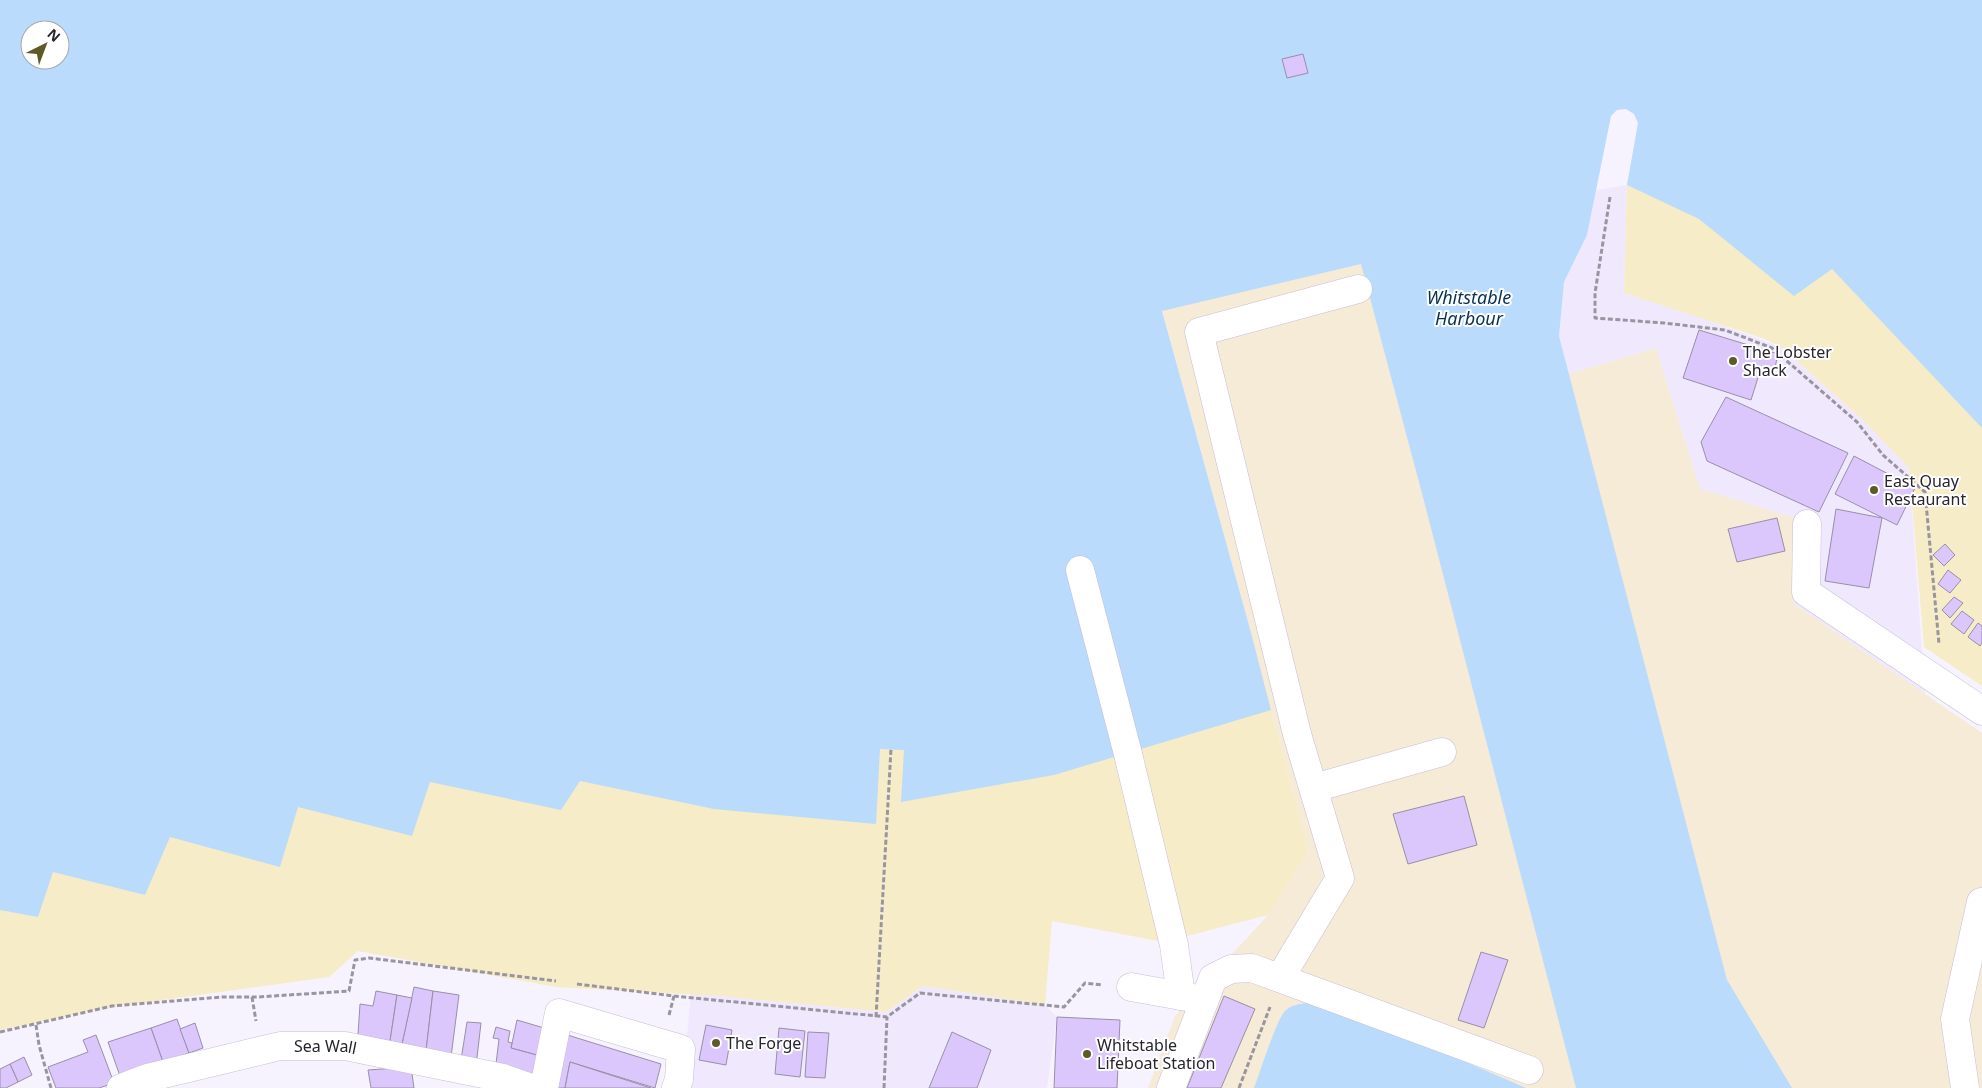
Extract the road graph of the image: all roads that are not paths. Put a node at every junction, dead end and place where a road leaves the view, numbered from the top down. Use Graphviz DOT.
graph roads {
  1 [pos="1358,290"];
  2 [pos="1807,524"];
  3 [pos="1080,570"];
  4 [pos="1982,710"];
  5 [pos="1442,752"];
  6 [pos="1314,788"];
  7 [pos="1981,902"];
  8 [pos="1280,978"];
  9 [pos="1131,987"];
  10 [pos="1192,998"];
  11 [pos="1529,1070"];
  12 [pos="121,1088"];
  13 [pos="531,1088"];
  14 [pos="544,1088"];
  15 [pos="676,1088"];
  16 [pos="1171,1088"];
  17 [pos="1965,1088"];
  1 -- 6 [label="street"];
  2 -- 4 [label="street"];
  3 -- 10 [label="street"];
  5 -- 6 [label="street"];
  6 -- 8 [label="street"];
  7 -- 17 [label="street"];
  8 -- 10 [label="street"];
  8 -- 11 [label="street"];
  9 -- 10 [label="street"];
  10 -- 16 [label="street"];
  12 -- 13 [label="street, Sea Wall"];
  14 -- 15 [label="street"];
}
